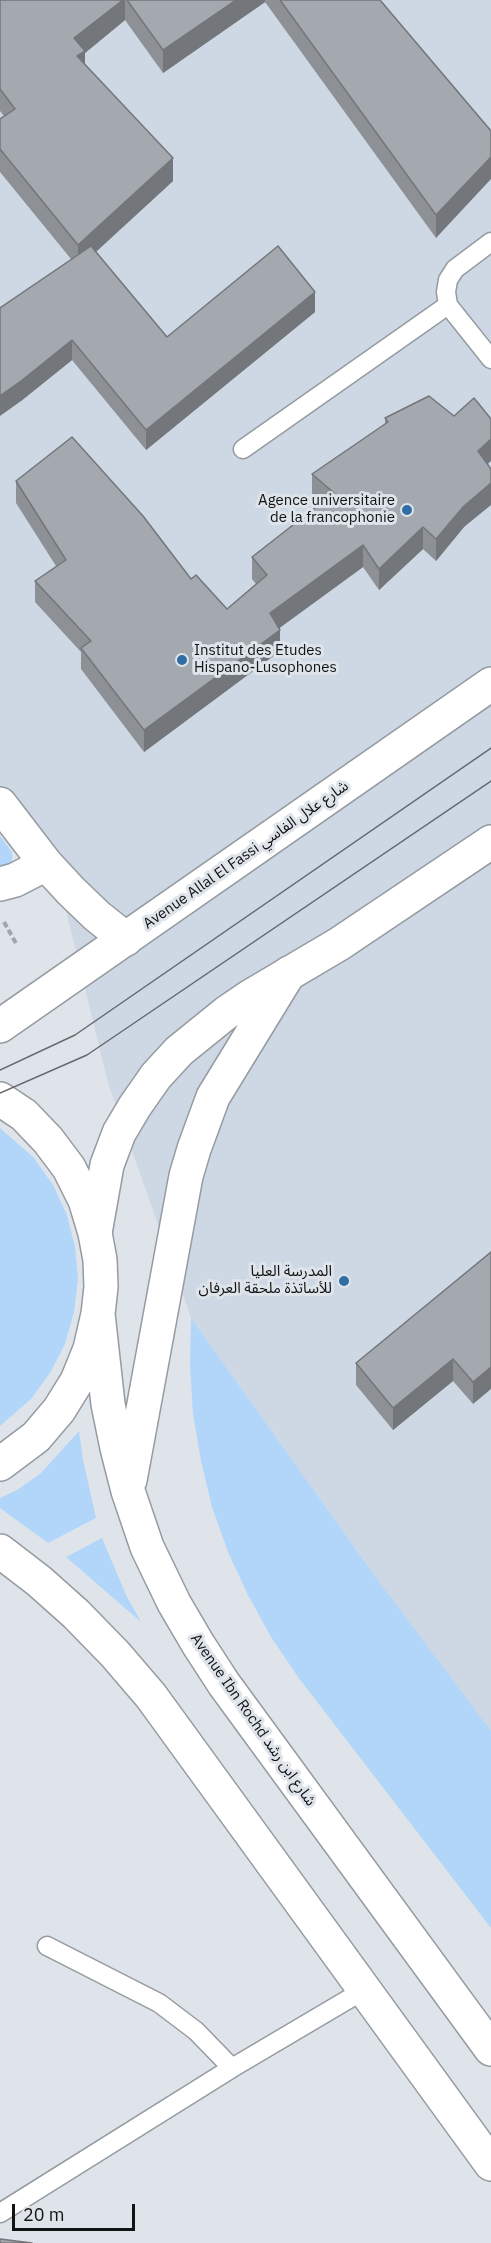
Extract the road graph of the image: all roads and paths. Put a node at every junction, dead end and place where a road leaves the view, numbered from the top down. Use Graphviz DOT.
graph roads {
  1 [pos="491,242"];
  2 [pos="448,305"];
  3 [pos="491,359"];
  4 [pos="243,449"];
  5 [pos="491,684"];
  6 [pos="0,804"];
  7 [pos="491,842"];
  8 [pos="46,864"];
  9 [pos="0,884"];
  10 [pos="0,914"];
  11 [pos="126,939"];
  12 [pos="16,945"];
  13 [pos="289,973"];
  14 [pos="0,1026"];
  15 [pos="0,1099"];
  16 [pos="95,1233"];
  17 [pos="98,1314"];
  18 [pos="0,1464"];
  19 [pos="128,1491"];
  20 [pos="0,1551"];
  21 [pos="47,1947"];
  22 [pos="364,1990"];
  23 [pos="491,2049"];
  24 [pos="232,2068"];
  25 [pos="491,2164"];
  26 [pos="0,2213"];
  1 -- 2 [label="lane"];
  2 -- 3 [label="lane"];
  2 -- 4 [label="lane"];
  5 -- 11 [label="main road, Avenue Allal El Fassi شارع علال الفاسي"];
  6 -- 8 [label="main road"];
  7 -- 13 [label="main road"];
  8 -- 9 [label="main road"];
  8 -- 11 [label="main road"];
  10 -- 12 [label="path"];
  11 -- 14 [label="main road, Avenue Allal El Fassi شارع علال الفاسي"];
  13 -- 16 [label="main road"];
  13 -- 19 [label="main road"];
  15 -- 16 [label="main road"];
  16 -- 17 [label="main road"];
  17 -- 18 [label="main road"];
  17 -- 19 [label="main road, Avenue Ibn Rochd شارع ابن رشد"];
  19 -- 23 [label="main road, Avenue Ibn Rochd شارع ابن رشد"];
  20 -- 22 [label="main road"];
  21 -- 24 [label="lane"];
  22 -- 24 [label="lane"];
  22 -- 25 [label="main road"];
  24 -- 26 [label="lane"];
}
